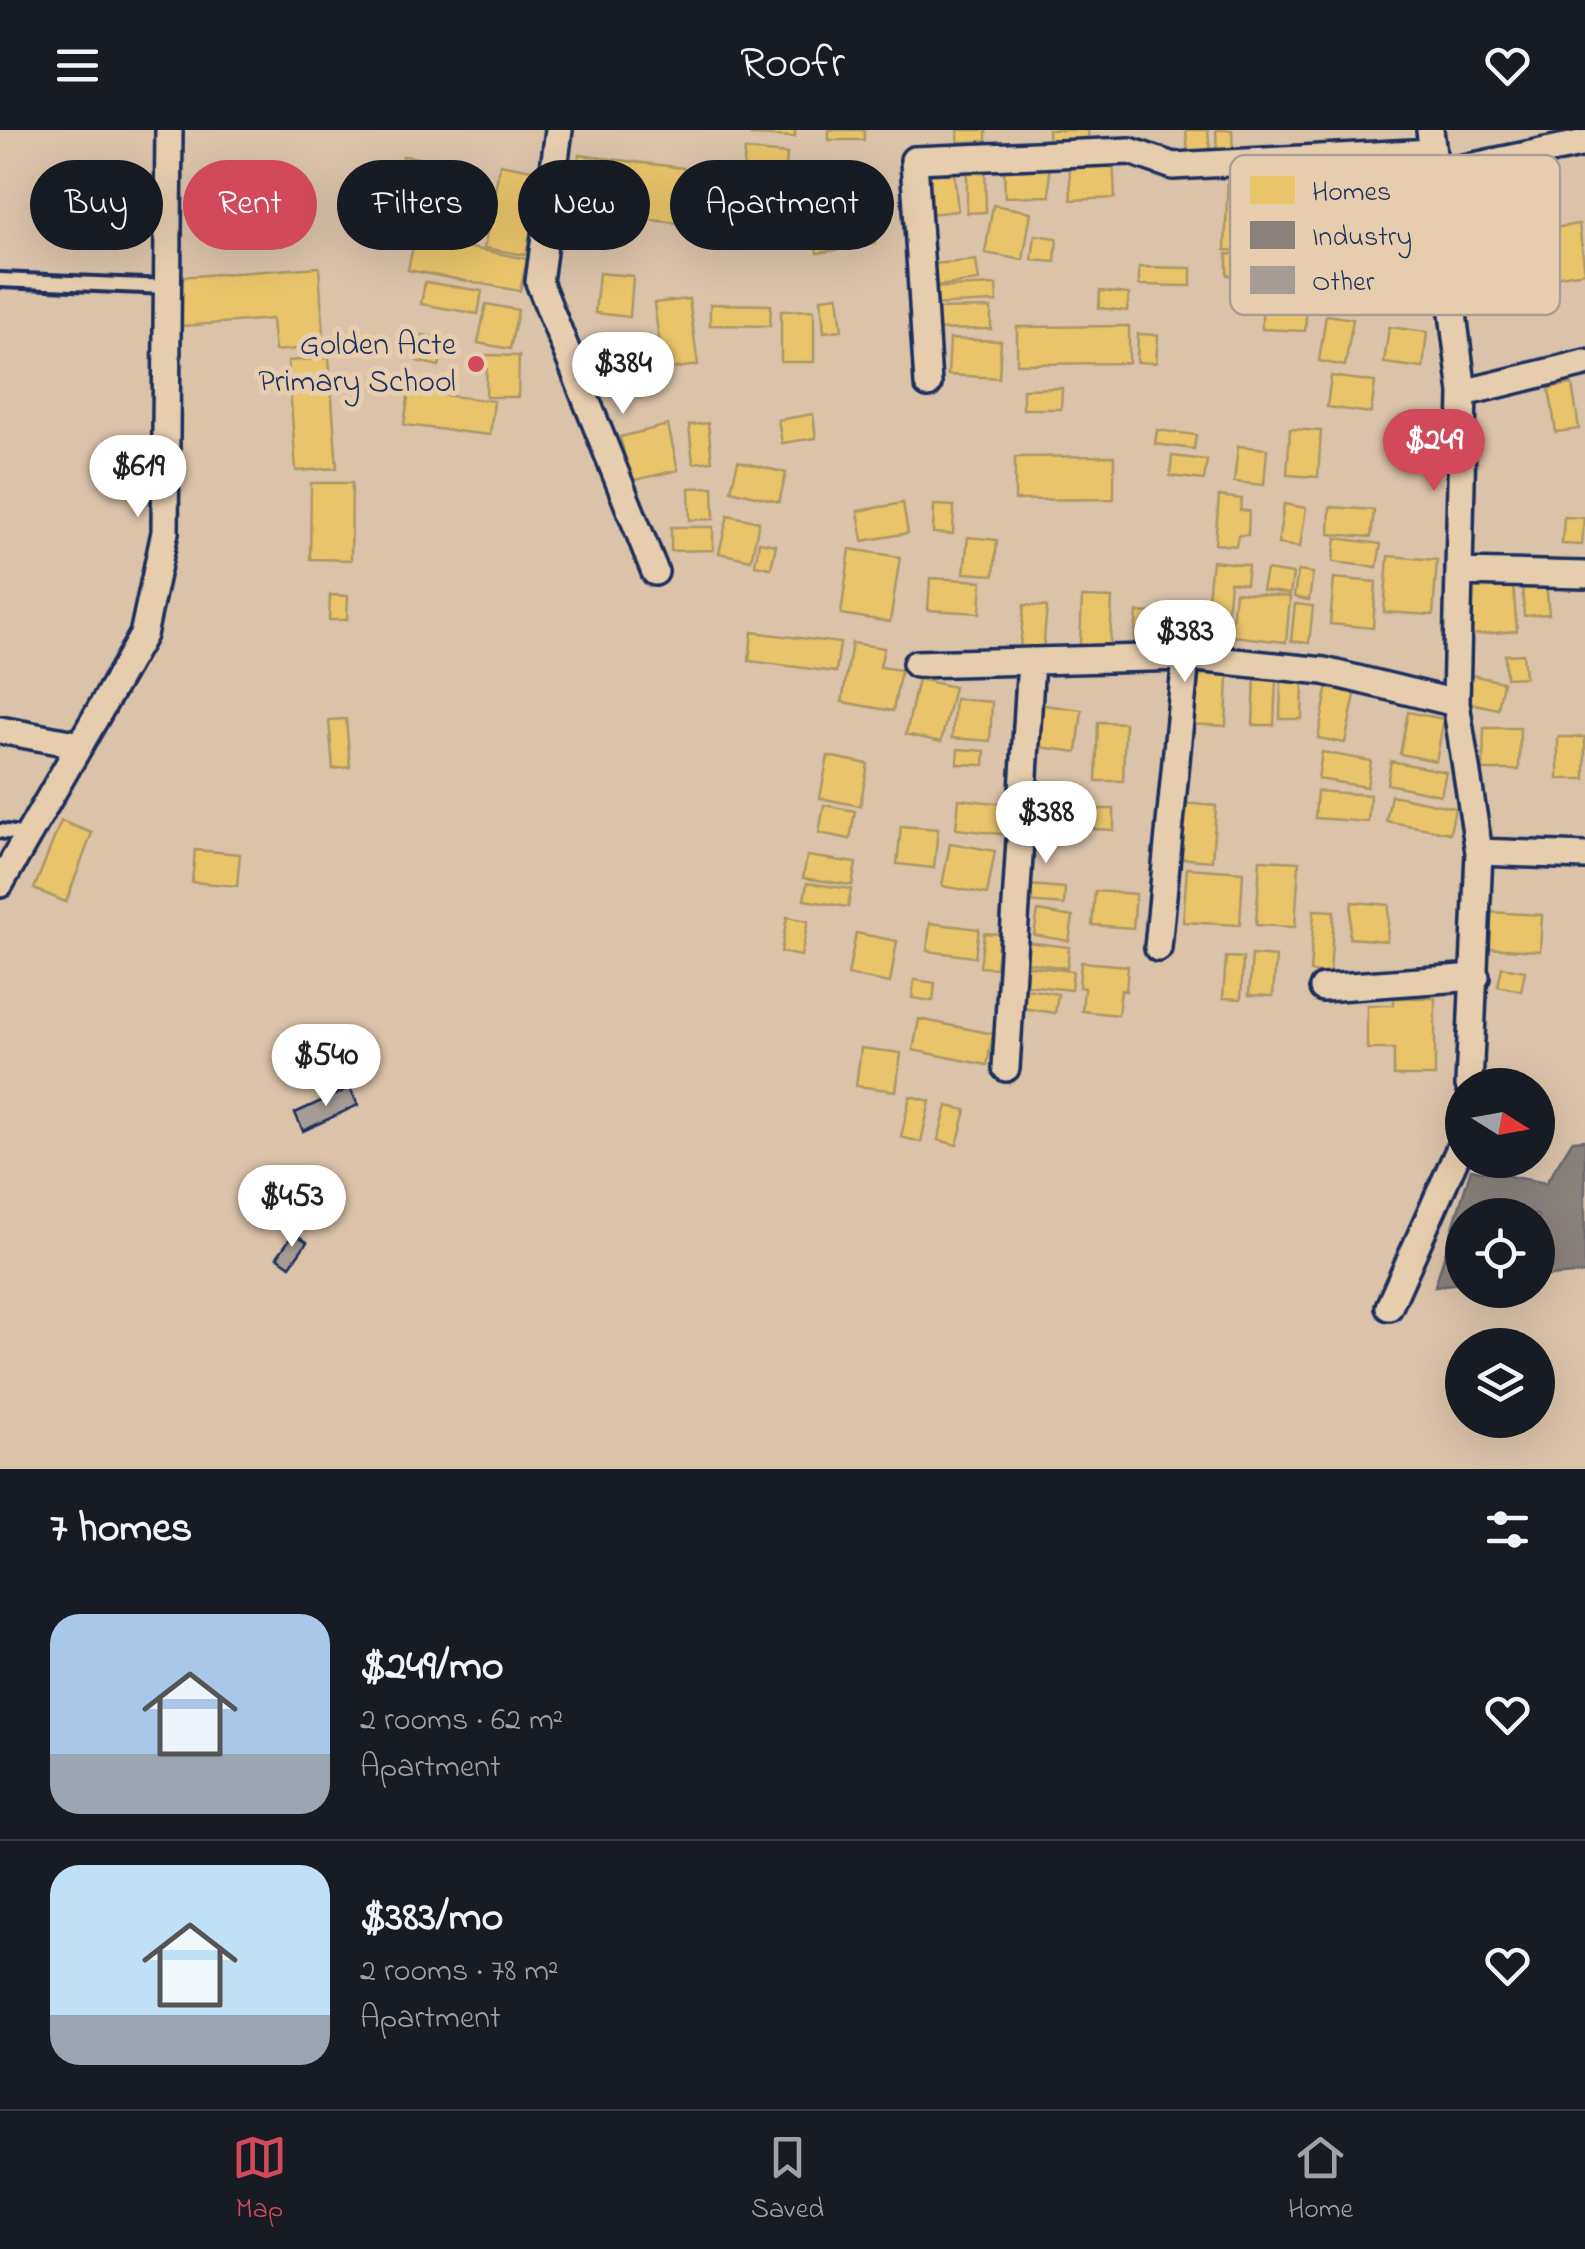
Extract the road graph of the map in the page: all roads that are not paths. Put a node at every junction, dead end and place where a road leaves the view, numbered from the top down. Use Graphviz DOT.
graph roads {
  1 [pos="169,130"];
  2 [pos="559,130"];
  3 [pos="1128,140"];
  4 [pos="1585,143"];
  5 [pos="1432,152"];
  6 [pos="1376,155"];
  7 [pos="1230,163"];
  8 [pos="0,280"];
  9 [pos="168,287"];
  10 [pos="1453,315"];
  11 [pos="1585,363"];
  12 [pos="928,384"];
  13 [pos="1463,392"];
  14 [pos="656,572"];
  15 [pos="1460,572"];
  16 [pos="1585,576"];
  17 [pos="1186,658"];
  18 [pos="1031,660"];
  19 [pos="916,664"];
  20 [pos="1456,703"];
  21 [pos="0,730"];
  22 [pos="80,745"];
  23 [pos="0,831"];
  24 [pos="28,836"];
  25 [pos="1479,852"];
  26 [pos="1585,856"];
  27 [pos="0,884"];
  28 [pos="1158,948"];
  29 [pos="1476,977"];
  30 [pos="1323,988"];
  31 [pos="1006,1068"];
  32 [pos="1470,1068"];
  33 [pos="1446,1178"];
  34 [pos="1389,1307"];
  1 -- 9 [label="street"];
  2 -- 14 [label="street"];
  3 -- 7 [label="street"];
  3 -- 12 [label="street"];
  4 -- 5 [label="street"];
  5 -- 6 [label="street"];
  8 -- 9 [label="lane"];
  9 -- 22 [label="street"];
  10 -- 13 [label="street"];
  11 -- 13 [label="street"];
  13 -- 15 [label="street"];
  15 -- 16 [label="street"];
  15 -- 20 [label="street"];
  17 -- 18 [label="street"];
  17 -- 20 [label="street"];
  17 -- 28 [label="street"];
  18 -- 19 [label="street"];
  18 -- 31 [label="street"];
  20 -- 25 [label="street"];
  21 -- 22 [label="street"];
  22 -- 24 [label="street"];
  23 -- 24 [label="lane"];
  24 -- 27 [label="street"];
  25 -- 26 [label="street"];
  25 -- 29 [label="street"];
  29 -- 30 [label="street"];
  29 -- 32 [label="street"];
  33 -- 34 [label="street"];
}
